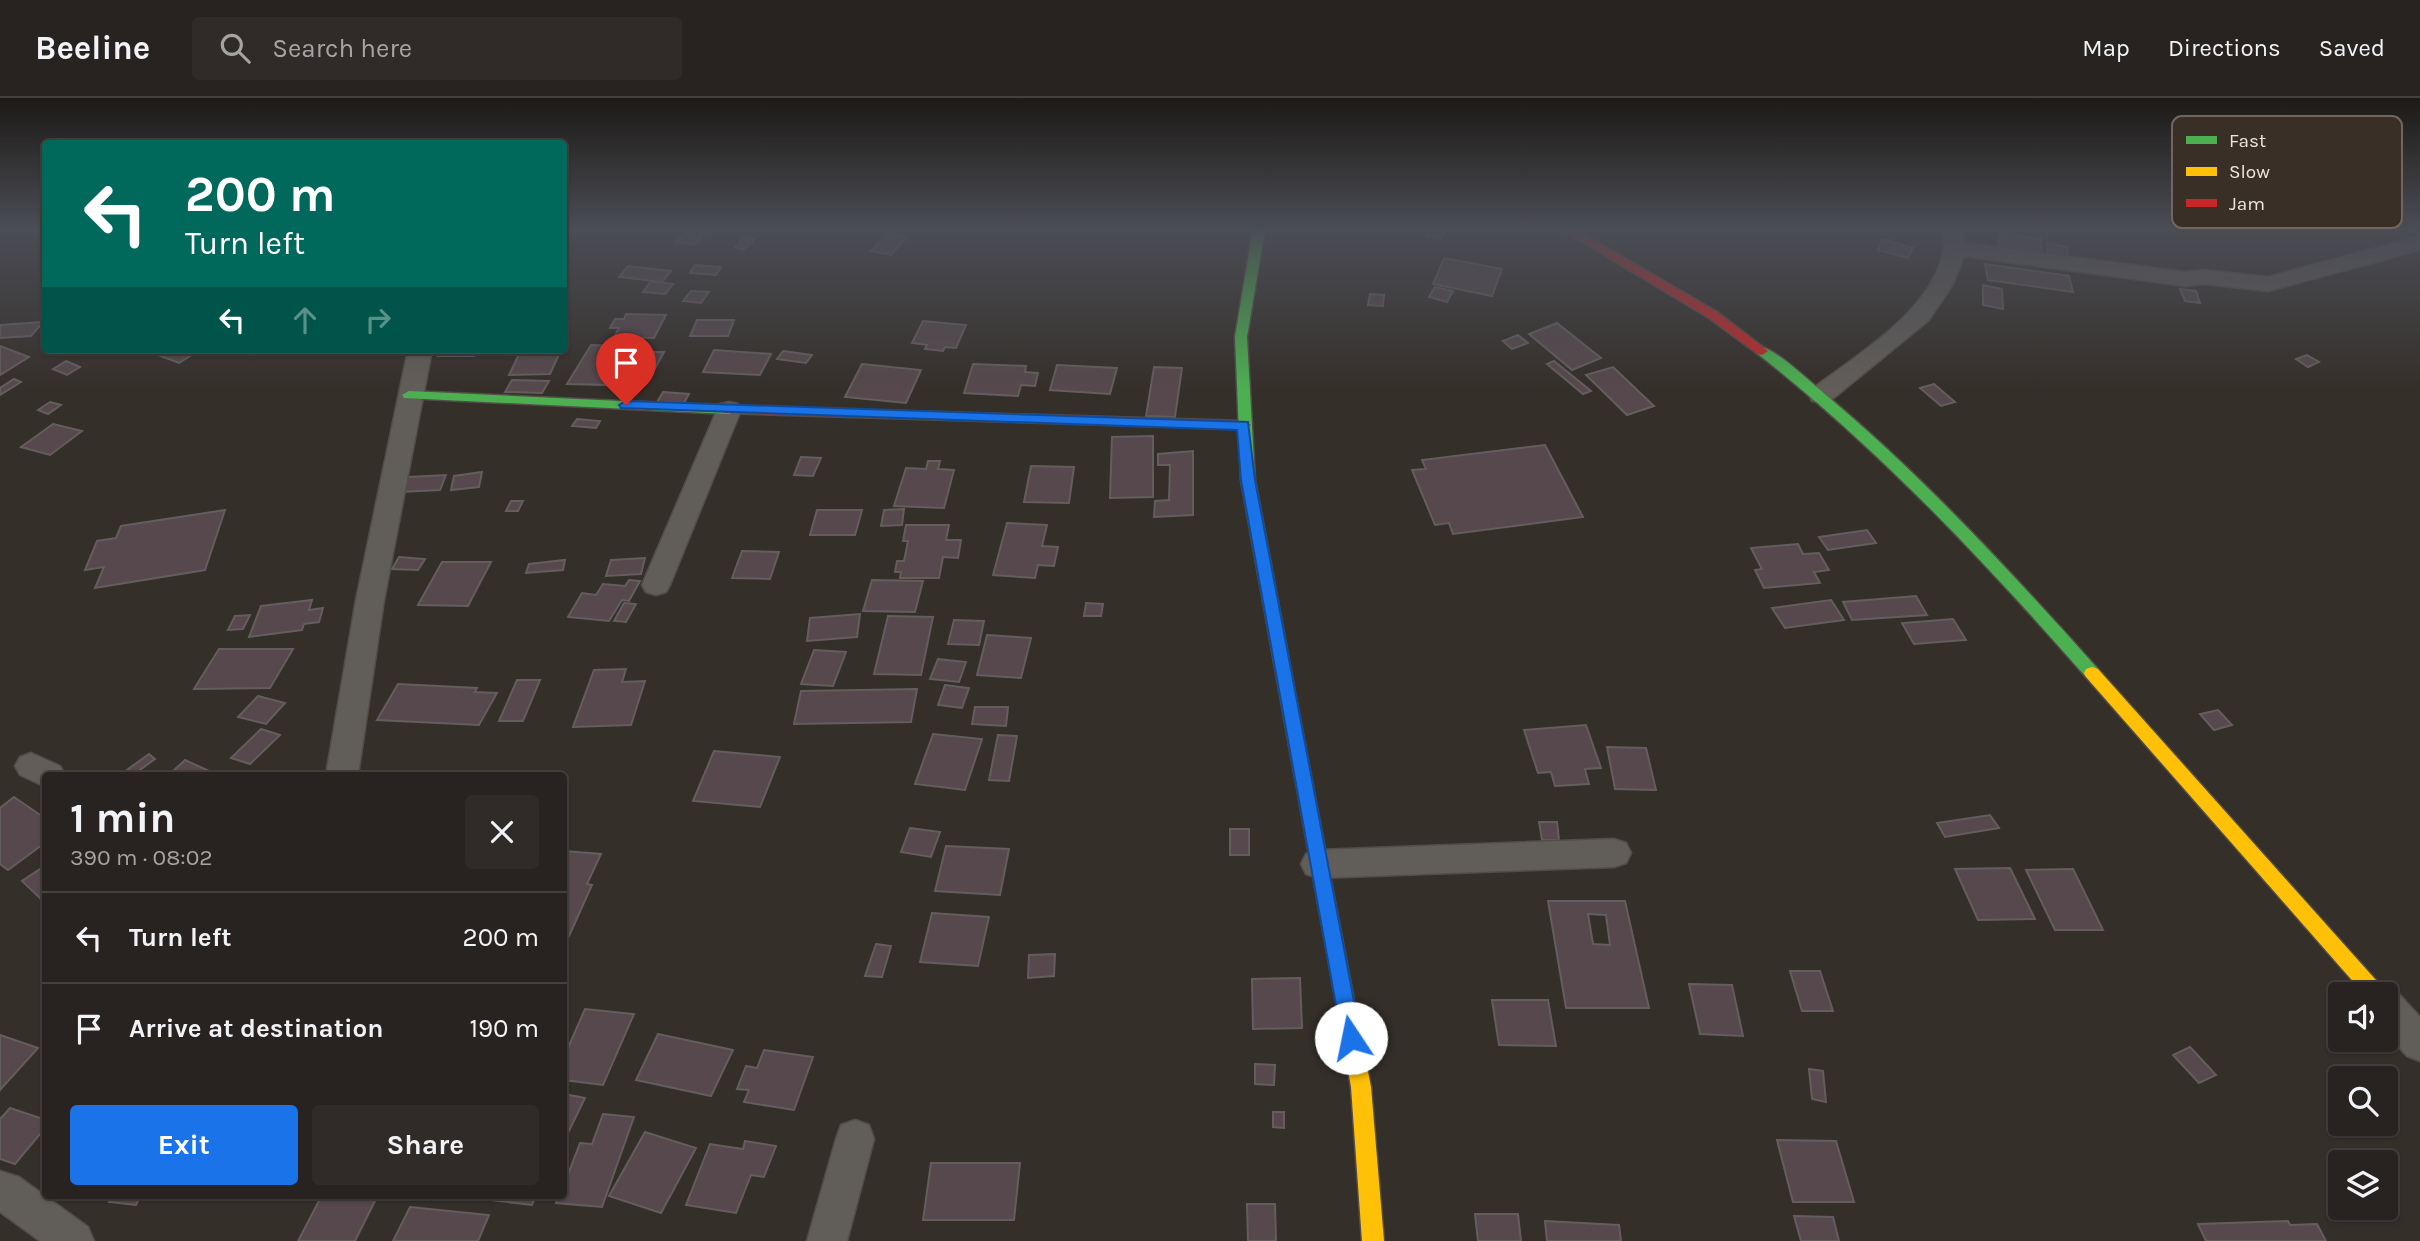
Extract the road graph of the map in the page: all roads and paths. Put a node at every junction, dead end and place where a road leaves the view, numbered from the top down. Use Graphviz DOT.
graph roads {
  1 [pos="1250,282"];
  2 [pos="1657,282"];
  3 [pos="1942,282"];
  4 [pos="2250,282"];
  5 [pos="2274,282"];
  6 [pos="419,354"];
  7 [pos="409,395"];
  8 [pos="1821,395"];
  9 [pos="729,410"];
  10 [pos="1244,425"];
  11 [pos="656,585"];
  12 [pos="342,772"];
  13 [pos="1614,853"];
  14 [pos="1318,864"];
  15 [pos="2365,982"];
  16 [pos="2398,1019"];
  17 [pos="2420,1044"];
  18 [pos="855,1139"];
  19 [pos="0,1191"];
  20 [pos="74,1241"];
  21 [pos="827,1241"];
  22 [pos="1373,1241"];
  1 -- 10 [label="street"];
  2 -- 8 [label="street"];
  3 -- 8 [label="street"];
  4 -- 5 [label="street"];
  6 -- 7 [label="street"];
  7 -- 9 [label="street"];
  7 -- 12 [label="street"];
  8 -- 15 [label="street"];
  9 -- 10 [label="street"];
  9 -- 11 [label="street"];
  10 -- 14 [label="street"];
  13 -- 14 [label="street"];
  14 -- 22 [label="street"];
  16 -- 17 [label="street"];
  18 -- 21 [label="street"];
  19 -- 20 [label="street"];
}
